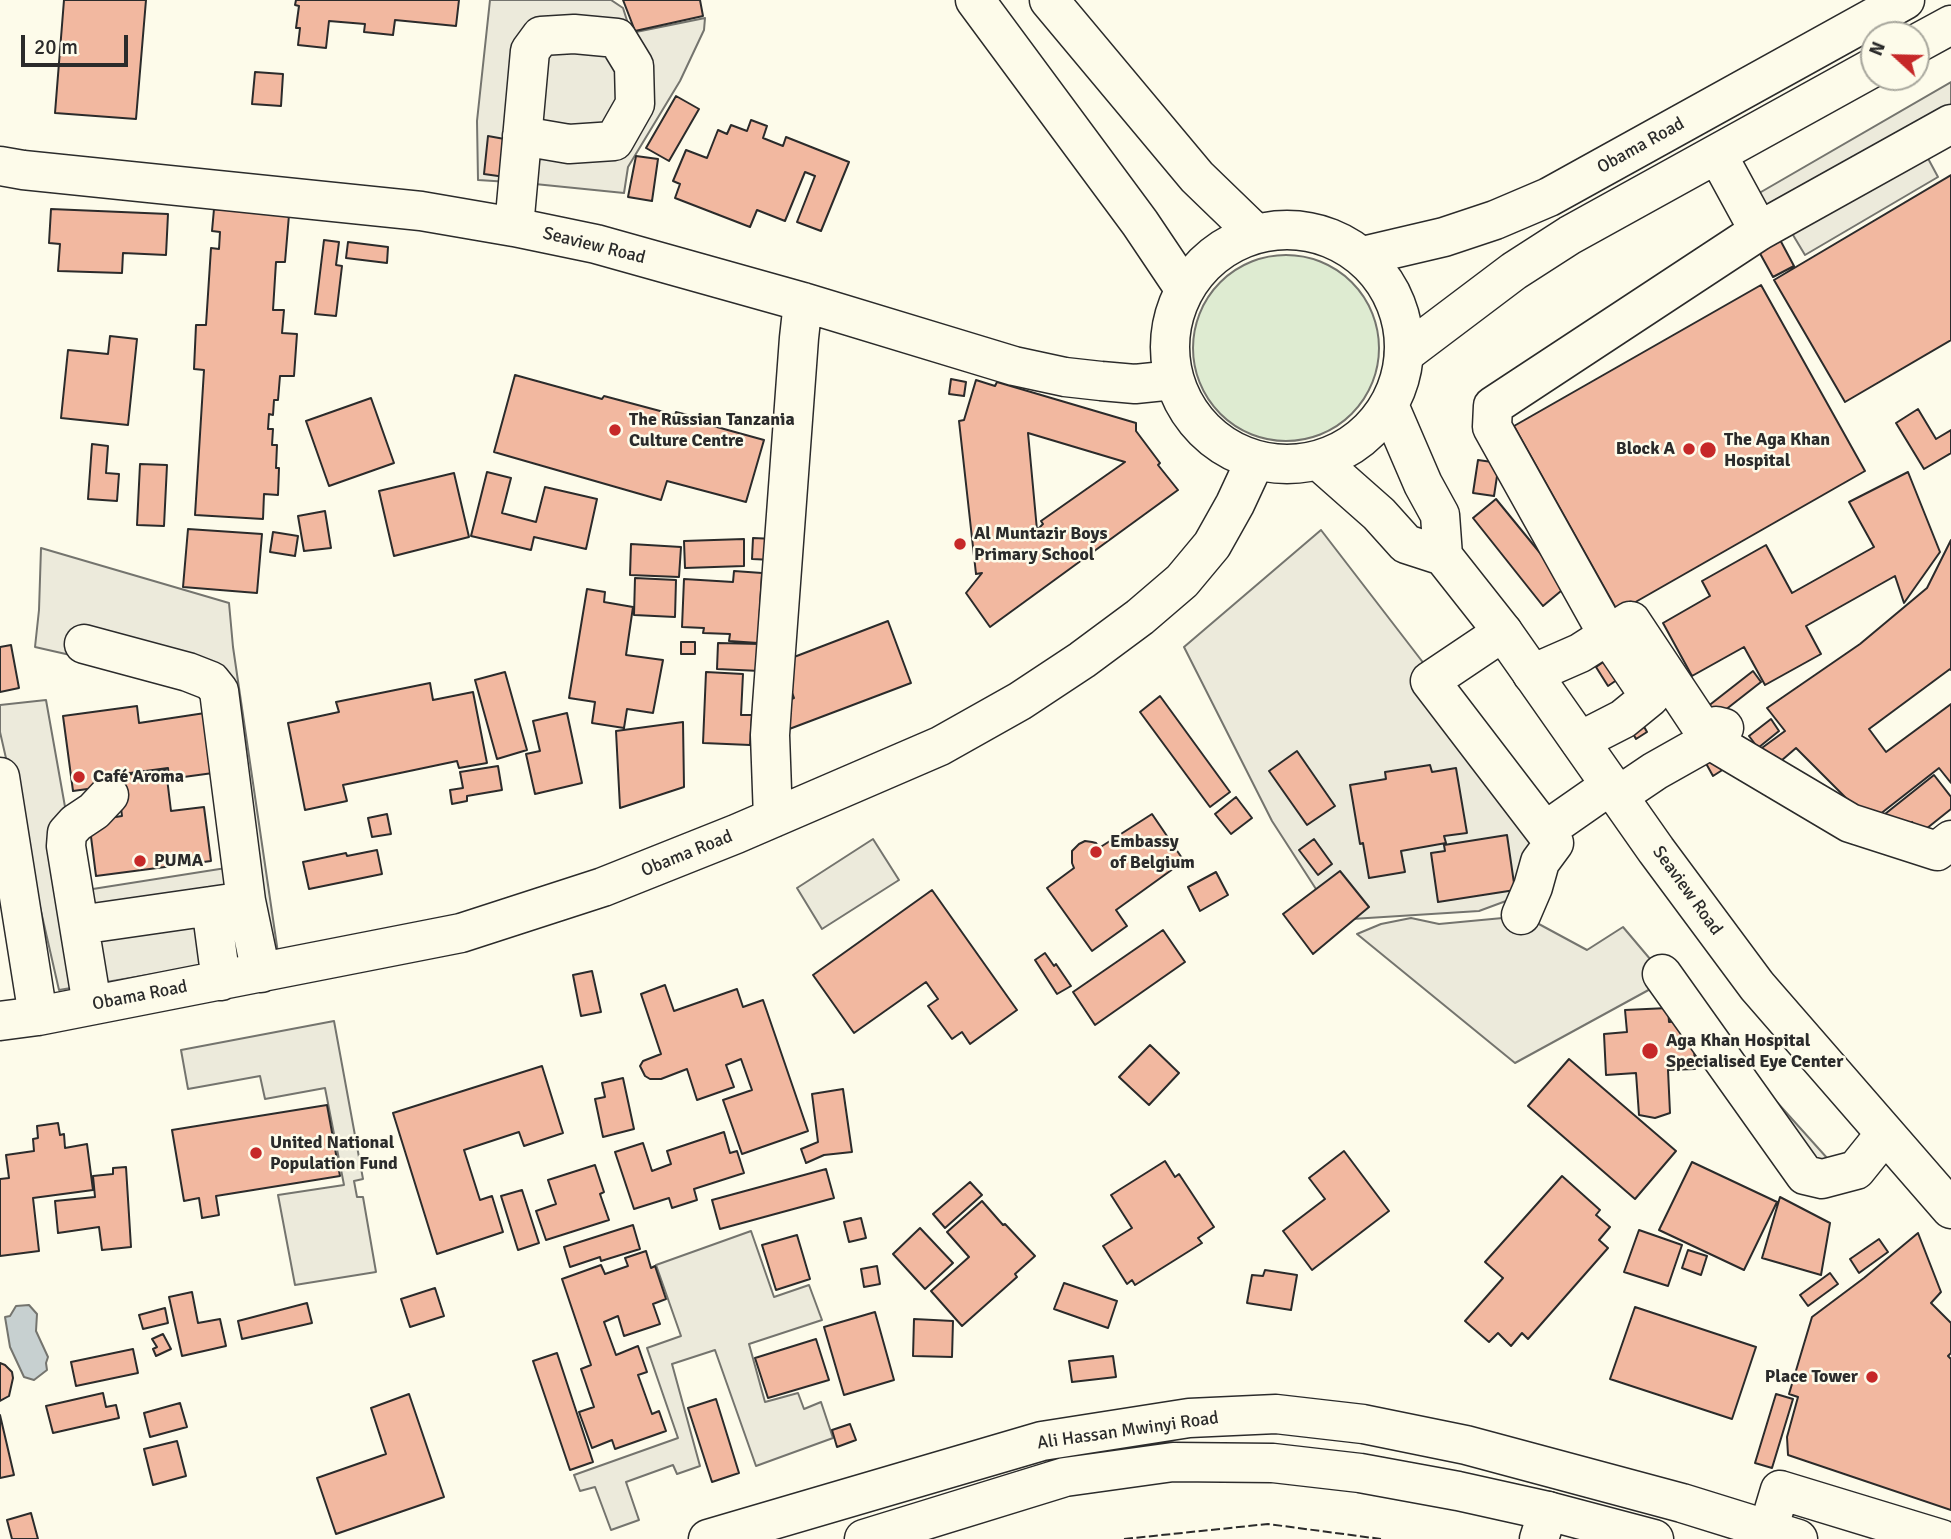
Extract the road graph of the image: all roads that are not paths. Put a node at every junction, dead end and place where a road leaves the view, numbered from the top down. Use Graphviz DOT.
graph roads {
  1 [pos="975,0"];
  2 [pos="1049,0"];
  3 [pos="1905,0"];
  4 [pos="1951,25"];
  5 [pos="1930,36"];
  6 [pos="1860,75"];
  7 [pos="1951,124"];
  8 [pos="522,136"];
  9 [pos="1717,154"];
  10 [pos="0,166"];
  11 [pos="514,227"];
  12 [pos="1759,231"];
  13 [pos="1256,234"];
  14 [pos="1363,257"];
  15 [pos="1185,290"];
  16 [pos="803,302"];
  17 [pos="1404,354"];
  18 [pos="1174,380"];
  19 [pos="1389,405"];
  20 [pos="1255,461"];
  21 [pos="1319,461"];
  22 [pos="1443,556"];
  23 [pos="1620,628"];
  24 [pos="1503,632"];
  25 [pos="84,643"];
  26 [pos="1532,674"];
  27 [pos="1659,686"];
  28 [pos="1710,740"];
  29 [pos="1580,741"];
  30 [pos="0,777"];
  31 [pos="1614,790"];
  32 [pos="109,795"];
  33 [pos="773,818"];
  34 [pos="1545,831"];
  35 [pos="1951,840"];
  36 [pos="229,904"];
  37 [pos="1521,915"];
  38 [pos="79,925"];
  39 [pos="261,973"];
  40 [pos="1662,974"];
  41 [pos="221,981"];
  42 [pos="92,1005"];
  43 [pos="38,1016"];
  44 [pos="0,1021"];
  45 [pos="1885,1134"];
  46 [pos="1951,1209"];
  47 [pos="1544,1525"];
  48 [pos="1783,1534"];
  49 [pos="708,1539"];
  50 [pos="864,1539"];
  51 [pos="1654,1539"];
  52 [pos="1941,1539"];
  1 -- 15 [label="main road"];
  2 -- 13 [label="main road"];
  3 -- 14 [label="main road, Obama Road"];
  4 -- 5 [label="main road"];
  6 -- 9 [label="main road"];
  7 -- 12 [label="main road"];
  8 -- 11 [label="main road"];
  9 -- 12 [label="main road"];
  9 -- 17 [label="main road"];
  10 -- 11 [label="main road, Seaview Road"];
  11 -- 16 [label="main road, Seaview Road"];
  12 -- 23 [label="main road"];
  13 -- 14 [label="main road"];
  13 -- 15 [label="main road"];
  14 -- 17 [label="main road"];
  15 -- 18 [label="main road"];
  16 -- 18 [label="main road, Seaview Road"];
  16 -- 33 [label="main road"];
  17 -- 19 [label="main road"];
  18 -- 20 [label="main road"];
  19 -- 21 [label="main road"];
  19 -- 22 [label="main road"];
  20 -- 21 [label="main road"];
  20 -- 33 [label="main road, Obama Road"];
  21 -- 22 [label="main road"];
  22 -- 24 [label="main road, Seaview Road"];
  23 -- 26 [label="main road"];
  23 -- 27 [label="main road"];
  23 -- 28 [label="main road"];
  24 -- 26 [label="main road, Seaview Road"];
  24 -- 34 [label="main road"];
  25 -- 36 [label="main road"];
  26 -- 29 [label="main road, Seaview Road"];
  27 -- 28 [label="main road"];
  27 -- 29 [label="main road"];
  28 -- 31 [label="main road"];
  28 -- 35 [label="main road"];
  29 -- 31 [label="main road, Seaview Road"];
  30 -- 43 [label="main road"];
  31 -- 34 [label="main road"];
  31 -- 45 [label="main road, Seaview Road"];
  32 -- 38 [label="main road"];
  33 -- 39 [label="main road, Obama Road"];
  34 -- 37 [label="main road"];
  36 -- 38 [label="main road"];
  36 -- 39 [label="main road"];
  36 -- 41 [label="main road"];
  38 -- 42 [label="main road"];
  39 -- 41 [label="main road, Obama Road"];
  40 -- 45 [label="main road"];
  41 -- 42 [label="main road, Obama Road"];
  42 -- 43 [label="main road, Obama Road"];
  43 -- 44 [label="main road, Obama Road"];
  45 -- 46 [label="main road, Seaview Road"];
  47 -- 50 [label="main road"];
  47 -- 51 [label="main road"];
  48 -- 49 [label="main road, Ali Hassan Mwinyi Road"];
  48 -- 52 [label="main road"];
}
